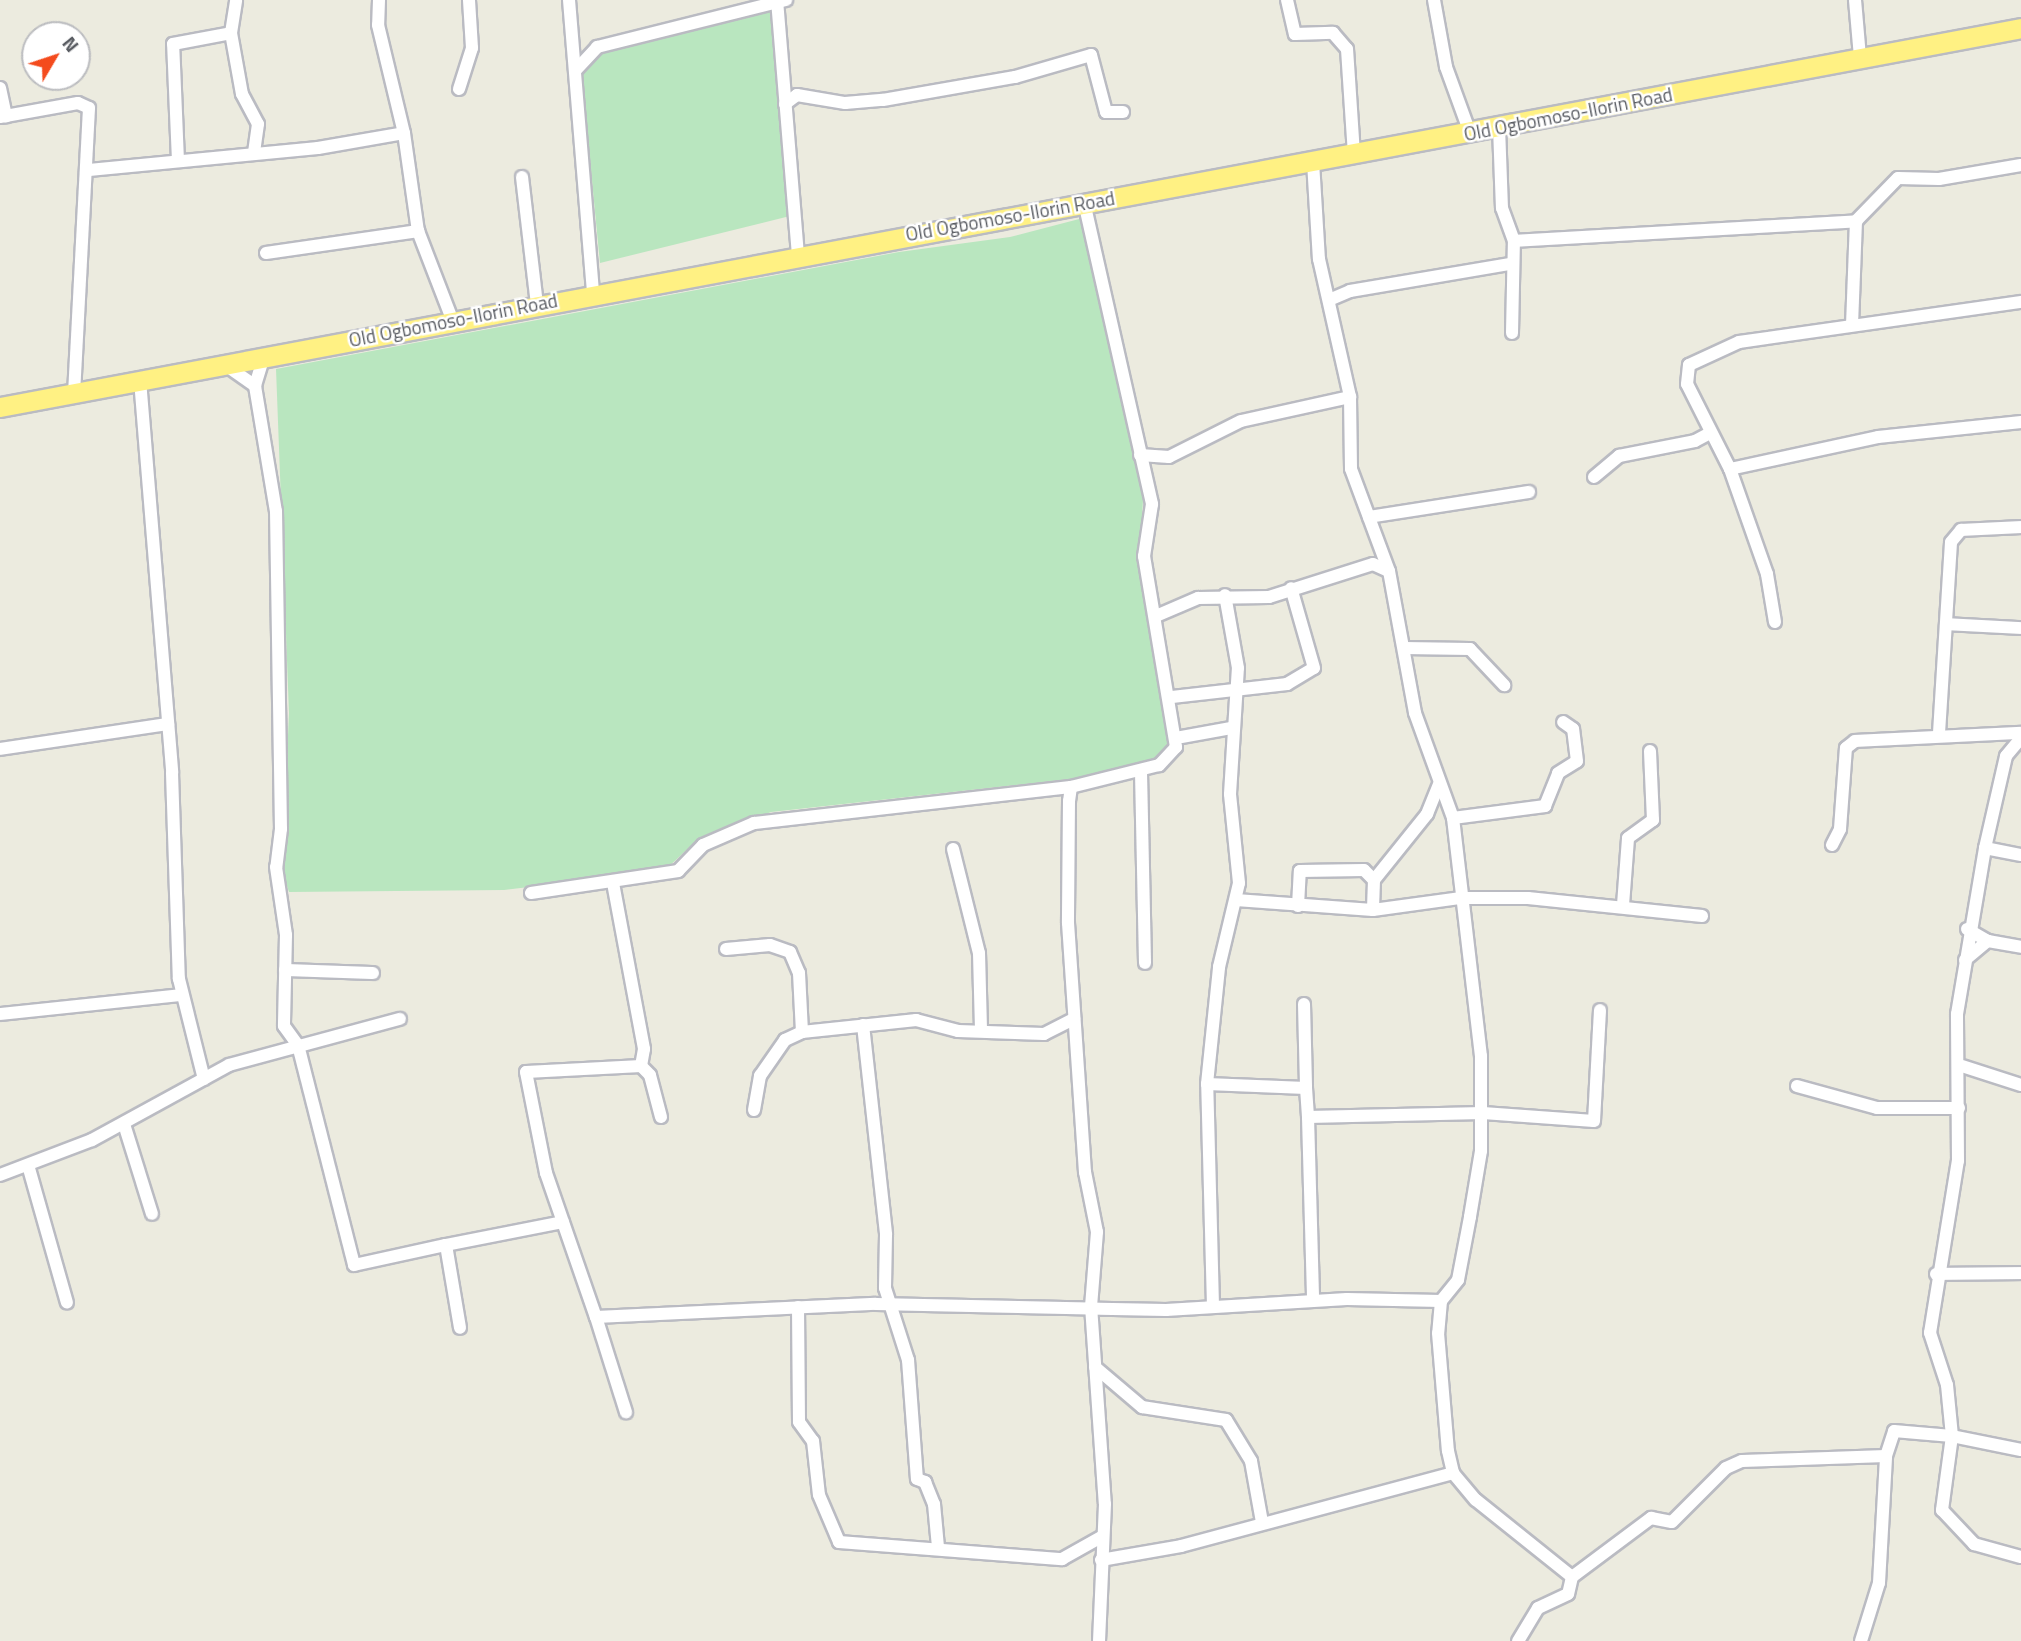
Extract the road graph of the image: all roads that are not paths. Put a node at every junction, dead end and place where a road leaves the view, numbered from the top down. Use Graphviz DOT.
graph roads {
  1 [pos="236,0"];
  2 [pos="379,0"];
  3 [pos="469,0"];
  4 [pos="569,0"];
  5 [pos="1287,0"];
  6 [pos="1434,0"];
  7 [pos="1855,0"];
  8 [pos="780,1"];
  9 [pos="2021,28"];
  10 [pos="231,33"];
  11 [pos="1860,57"];
  12 [pos="575,71"];
  13 [pos="0,88"];
  14 [pos="459,89"];
  15 [pos="785,104"];
  16 [pos="1123,113"];
  17 [pos="3,116"];
  18 [pos="1499,127"];
  19 [pos="404,133"];
  20 [pos="1469,133"];
  21 [pos="254,152"];
  22 [pos="1354,155"];
  23 [pos="178,161"];
  24 [pos="1313,162"];
  25 [pos="2021,165"];
  26 [pos="89,170"];
  27 [pos="522,177"];
  28 [pos="1084,202"];
  29 [pos="1856,221"];
  30 [pos="418,231"];
  31 [pos="1514,241"];
  32 [pos="267,253"];
  33 [pos="799,254"];
  34 [pos="1509,264"];
  35 [pos="593,293"];
  36 [pos="1329,300"];
  37 [pos="2021,302"];
  38 [pos="537,303"];
  39 [pos="452,320"];
  40 [pos="1852,325"];
  41 [pos="1511,333"];
  42 [pos="264,356"];
  43 [pos="224,364"];
  44 [pos="140,380"];
  45 [pos="255,386"];
  46 [pos="74,391"];
  47 [pos="1350,397"];
  48 [pos="0,407"];
  49 [pos="2021,422"];
  50 [pos="1710,433"];
  51 [pos="1140,455"];
  52 [pos="1730,469"];
  53 [pos="1594,477"];
  54 [pos="1529,492"];
  55 [pos="1369,517"];
  56 [pos="2021,527"];
  57 [pos="1389,571"];
  58 [pos="1291,588"];
  59 [pos="1225,595"];
  60 [pos="1156,616"];
  61 [pos="1775,622"];
  62 [pos="1946,624"];
  63 [pos="2021,628"];
  64 [pos="1404,648"];
  65 [pos="1504,685"];
  66 [pos="1238,688"];
  67 [pos="1172,697"];
  68 [pos="1563,722"];
  69 [pos="167,724"];
  70 [pos="1231,728"];
  71 [pos="1939,733"];
  72 [pos="2021,736"];
  73 [pos="1175,738"];
  74 [pos="0,748"];
  75 [pos="1650,751"];
  76 [pos="1141,772"];
  77 [pos="1440,784"];
  78 [pos="1071,787"];
  79 [pos="1453,818"];
  80 [pos="1832,845"];
  81 [pos="1984,848"];
  82 [pos="953,849"];
  83 [pos="2021,855"];
  84 [pos="1374,880"];
  85 [pos="613,883"];
  86 [pos="531,893"];
  87 [pos="1461,898"];
  88 [pos="1236,901"];
  89 [pos="1623,905"];
  90 [pos="1298,906"];
  91 [pos="1373,910"];
  92 [pos="1702,916"];
  93 [pos="1967,929"];
  94 [pos="1988,941"];
  95 [pos="2021,947"];
  96 [pos="726,950"];
  97 [pos="1965,960"];
  98 [pos="1145,963"];
  99 [pos="285,970"];
  100 [pos="373,973"];
  101 [pos="181,995"];
  102 [pos="1304,1004"];
  103 [pos="1600,1010"];
  104 [pos="0,1014"];
  105 [pos="400,1019"];
  106 [pos="1074,1019"];
  107 [pos="863,1025"];
  108 [pos="981,1029"];
  109 [pos="802,1032"];
  110 [pos="299,1045"];
  111 [pos="641,1066"];
  112 [pos="1962,1066"];
  113 [pos="204,1079"];
  114 [pos="1207,1084"];
  115 [pos="2021,1085"];
  116 [pos="1797,1086"];
  117 [pos="1306,1088"];
  118 [pos="1959,1108"];
  119 [pos="754,1110"];
  120 [pos="1483,1113"];
  121 [pos="660,1117"];
  122 [pos="1308,1117"];
  123 [pos="124,1124"];
  124 [pos="28,1165"];
  125 [pos="0,1175"];
  126 [pos="152,1214"];
  127 [pos="563,1222"];
  128 [pos="446,1245"];
  129 [pos="1936,1273"];
  130 [pos="2021,1273"];
  131 [pos="1313,1300"];
  132 [pos="1441,1301"];
  133 [pos="66,1303"];
  134 [pos="893,1304"];
  135 [pos="1091,1306"];
  136 [pos="1213,1306"];
  137 [pos="798,1307"];
  138 [pos="596,1317"];
  139 [pos="460,1328"];
  140 [pos="1095,1367"];
  141 [pos="626,1412"];
  142 [pos="1952,1436"];
  143 [pos="2021,1450"];
  144 [pos="1886,1456"];
  145 [pos="1453,1473"];
  146 [pos="1262,1522"];
  147 [pos="1103,1536"];
  148 [pos="938,1547"];
  149 [pos="2021,1557"];
  150 [pos="1101,1560"];
  151 [pos="1572,1577"];
  152 [pos="1099,1641"];
  153 [pos="1518,1641"];
  154 [pos="1861,1641"];
  1 -- 10 [label="street"];
  2 -- 19 [label="street"];
  3 -- 14 [label="street"];
  4 -- 12 [label="street"];
  5 -- 22 [label="street"];
  6 -- 20 [label="street"];
  7 -- 11 [label="street"];
  8 -- 12 [label="street"];
  8 -- 15 [label="street"];
  9 -- 11 [label="highway, Old Ogbomoso-Ilorin Road"];
  10 -- 21 [label="street"];
  10 -- 23 [label="street"];
  11 -- 18 [label="highway, Old Ogbomoso-Ilorin Road"];
  12 -- 35 [label="street"];
  13 -- 17 [label="street"];
  15 -- 16 [label="street"];
  15 -- 33 [label="street"];
  17 -- 26 [label="street"];
  18 -- 20 [label="highway, Old Ogbomoso-Ilorin Road"];
  18 -- 31 [label="street"];
  19 -- 21 [label="street"];
  19 -- 30 [label="street"];
  20 -- 22 [label="highway, Old Ogbomoso-Ilorin Road"];
  21 -- 23 [label="street"];
  22 -- 24 [label="highway, Old Ogbomoso-Ilorin Road"];
  23 -- 26 [label="street"];
  24 -- 28 [label="highway, Old Ogbomoso-Ilorin Road"];
  24 -- 36 [label="street"];
  25 -- 29 [label="street"];
  26 -- 46 [label="street"];
  27 -- 38 [label="street"];
  28 -- 33 [label="highway, Old Ogbomoso-Ilorin Road"];
  28 -- 51 [label="street"];
  29 -- 31 [label="street"];
  29 -- 40 [label="street"];
  30 -- 32 [label="street"];
  30 -- 39 [label="street"];
  31 -- 34 [label="street"];
  33 -- 35 [label="highway, Old Ogbomoso-Ilorin Road"];
  34 -- 36 [label="street"];
  34 -- 41 [label="street"];
  35 -- 38 [label="highway, Old Ogbomoso-Ilorin Road"];
  36 -- 47 [label="street"];
  37 -- 40 [label="street"];
  38 -- 39 [label="highway, Old Ogbomoso-Ilorin Road"];
  39 -- 42 [label="highway, Old Ogbomoso-Ilorin Road"];
  40 -- 50 [label="street"];
  42 -- 43 [label="highway, Old Ogbomoso-Ilorin Road"];
  42 -- 45 [label="street"];
  43 -- 44 [label="highway, Old Ogbomoso-Ilorin Road"];
  43 -- 45 [label="street"];
  44 -- 46 [label="highway, Old Ogbomoso-Ilorin Road"];
  44 -- 69 [label="street"];
  45 -- 99 [label="street"];
  46 -- 48 [label="highway, Old Ogbomoso-Ilorin Road"];
  47 -- 51 [label="street"];
  47 -- 55 [label="street"];
  49 -- 52 [label="street"];
  50 -- 52 [label="street"];
  50 -- 53 [label="street"];
  51 -- 60 [label="street"];
  52 -- 61 [label="street"];
  54 -- 55 [label="street"];
  55 -- 57 [label="street"];
  56 -- 62 [label="street"];
  57 -- 58 [label="street"];
  57 -- 64 [label="street"];
  58 -- 59 [label="street"];
  58 -- 66 [label="street"];
  59 -- 60 [label="street"];
  59 -- 66 [label="street"];
  60 -- 67 [label="street"];
  62 -- 63 [label="street"];
  62 -- 71 [label="street"];
  64 -- 65 [label="street"];
  64 -- 77 [label="street"];
  66 -- 67 [label="street"];
  66 -- 70 [label="street"];
  67 -- 73 [label="street"];
  68 -- 79 [label="street"];
  69 -- 74 [label="street"];
  69 -- 101 [label="street"];
  70 -- 73 [label="street"];
  70 -- 88 [label="street"];
  71 -- 72 [label="street"];
  71 -- 80 [label="street"];
  72 -- 81 [label="street"];
  73 -- 76 [label="street"];
  75 -- 89 [label="street"];
  76 -- 78 [label="street"];
  76 -- 98 [label="street"];
  77 -- 79 [label="street"];
  77 -- 84 [label="street"];
  78 -- 85 [label="street"];
  78 -- 106 [label="street"];
  79 -- 87 [label="street"];
  81 -- 83 [label="street"];
  81 -- 93 [label="street"];
  82 -- 108 [label="street"];
  84 -- 90 [label="street"];
  84 -- 91 [label="street"];
  85 -- 86 [label="street"];
  85 -- 111 [label="street"];
  87 -- 89 [label="street"];
  87 -- 91 [label="street"];
  87 -- 120 [label="street"];
  88 -- 90 [label="street"];
  88 -- 114 [label="street"];
  89 -- 92 [label="street"];
  90 -- 91 [label="street"];
  93 -- 94 [label="street"];
  93 -- 97 [label="street"];
  94 -- 95 [label="street"];
  94 -- 97 [label="street"];
  96 -- 109 [label="street"];
  97 -- 112 [label="street"];
  99 -- 100 [label="street"];
  99 -- 110 [label="street"];
  101 -- 104 [label="street"];
  101 -- 113 [label="street"];
  102 -- 117 [label="street"];
  103 -- 120 [label="street"];
  105 -- 110 [label="street"];
  106 -- 108 [label="street"];
  106 -- 135 [label="street"];
  107 -- 108 [label="street"];
  107 -- 109 [label="street"];
  107 -- 134 [label="street"];
  109 -- 119 [label="street"];
  110 -- 113 [label="street"];
  110 -- 128 [label="street"];
  111 -- 121 [label="street"];
  111 -- 127 [label="street"];
  112 -- 115 [label="street"];
  112 -- 118 [label="street"];
  113 -- 123 [label="street"];
  114 -- 117 [label="street"];
  114 -- 136 [label="street"];
  116 -- 118 [label="street"];
  117 -- 122 [label="street"];
  118 -- 129 [label="street"];
  120 -- 122 [label="street"];
  120 -- 132 [label="street"];
  122 -- 131 [label="street"];
  123 -- 124 [label="street"];
  123 -- 126 [label="street"];
  124 -- 125 [label="street"];
  124 -- 133 [label="street"];
  127 -- 128 [label="street"];
  127 -- 138 [label="street"];
  128 -- 139 [label="street"];
  129 -- 130 [label="street"];
  129 -- 142 [label="street"];
  131 -- 132 [label="street"];
  131 -- 136 [label="street"];
  132 -- 145 [label="street"];
  134 -- 135 [label="street"];
  134 -- 137 [label="street"];
  134 -- 148 [label="street"];
  135 -- 136 [label="street"];
  135 -- 140 [label="street"];
  137 -- 138 [label="street"];
  137 -- 148 [label="street"];
  138 -- 141 [label="street"];
  140 -- 146 [label="street"];
  140 -- 147 [label="street"];
  142 -- 143 [label="street"];
  142 -- 144 [label="street"];
  142 -- 149 [label="street"];
  144 -- 151 [label="street"];
  144 -- 154 [label="street"];
  145 -- 146 [label="street"];
  145 -- 151 [label="street"];
  146 -- 150 [label="street"];
  147 -- 148 [label="street"];
  147 -- 150 [label="street"];
  150 -- 152 [label="street"];
  151 -- 153 [label="street"];
}
